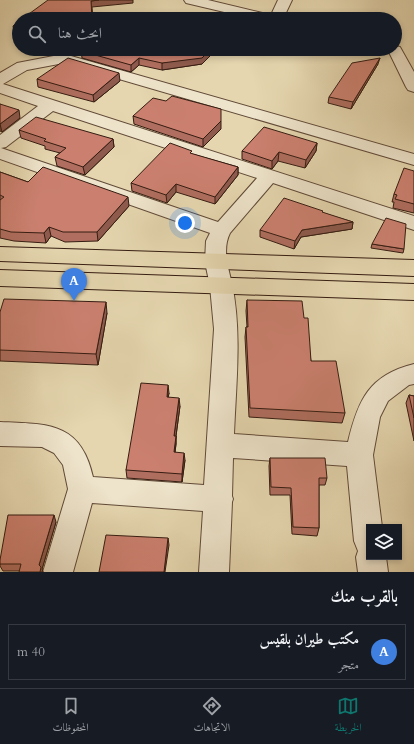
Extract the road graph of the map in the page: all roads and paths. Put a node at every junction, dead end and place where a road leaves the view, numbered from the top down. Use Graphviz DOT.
graph roads {
  1 [pos="191,0"];
  2 [pos="285,0"];
  3 [pos="242,12"];
  4 [pos="279,12"];
  5 [pos="402,52"];
  6 [pos="414,55"];
  7 [pos="397,56"];
  8 [pos="0,80"];
  9 [pos="414,87"];
  10 [pos="0,88"];
  11 [pos="50,104"];
  12 [pos="0,143"];
  13 [pos="0,153"];
  14 [pos="414,160"];
  15 [pos="268,177"];
  16 [pos="414,223"];
  17 [pos="222,230"];
  18 [pos="0,254"];
  19 [pos="414,268"];
  20 [pos="219,274"];
  21 [pos="1,281"];
  22 [pos="414,292"];
  23 [pos="414,374"];
  24 [pos="0,434"];
  25 [pos="220,445"];
  26 [pos="359,455"];
  27 [pos="82,489"];
  28 [pos="219,499"];
  29 [pos="367,524"];
  30 [pos="371,560"];
  31 [pos="58,572"];
  32 [pos="214,572"];
  33 [pos="373,572"];
  1 -- 3 [label="street"];
  2 -- 4 [label="street"];
  5 -- 6 [label="street"];
  7 -- 9 [label="street"];
  8 -- 14 [label="street"];
  10 -- 11 [label="street"];
  11 -- 12 [label="street"];
  11 -- 15 [label="street"];
  13 -- 17 [label="street"];
  15 -- 16 [label="street"];
  15 -- 17 [label="street"];
  17 -- 20 [label="street"];
  18 -- 20 [label="main road"];
  19 -- 20 [label="main road"];
  20 -- 21 [label="main road"];
  20 -- 22 [label="main road"];
  20 -- 25 [label="street"];
  23 -- 26 [label="street"];
  24 -- 27 [label="street"];
  25 -- 26 [label="street"];
  25 -- 28 [label="street"];
  26 -- 29 [label="street"];
  27 -- 28 [label="street"];
  27 -- 31 [label="street"];
  28 -- 32 [label="street"];
  30 -- 33 [label="street"];
}
